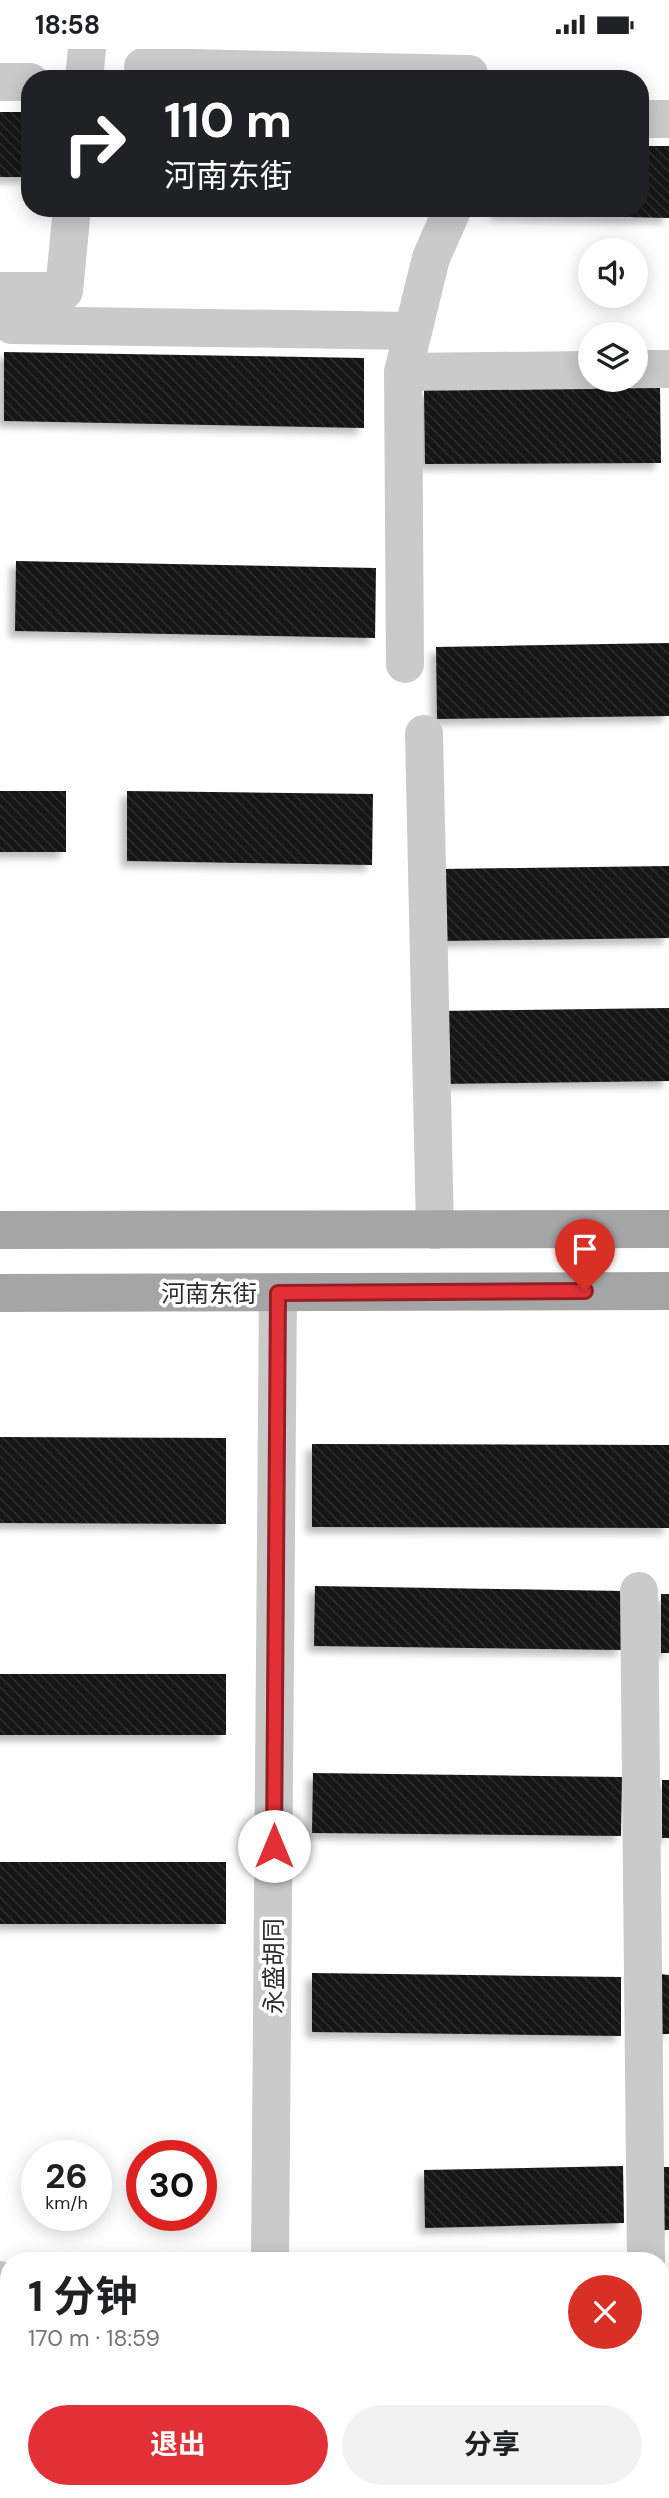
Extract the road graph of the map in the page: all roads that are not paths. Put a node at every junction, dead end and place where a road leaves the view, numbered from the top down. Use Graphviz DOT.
graph roads {
  1 [pos="87,49"];
  2 [pos="143,67"];
  3 [pos="469,67"];
  4 [pos="86,70"];
  5 [pos="0,82"];
  6 [pos="21,82"];
  7 [pos="649,119"];
  8 [pos="669,119"];
  9 [pos="71,217"];
  10 [pos="449,217"];
  11 [pos="6,308"];
  12 [pos="413,331"];
  13 [pos="648,369"];
  14 [pos="669,369"];
  15 [pos="578,370"];
  16 [pos="403,372"];
  17 [pos="405,664"];
  18 [pos="424,734"];
  19 [pos="669,1229"];
  20 [pos="0,1230"];
  21 [pos="435,1230"];
  22 [pos="669,1291"];
  23 [pos="0,1293"];
  24 [pos="278,1293"];
  25 [pos="639,1591"];
  26 [pos="270,2252"];
  27 [pos="646,2252"];
  1 -- 4 [label="street"];
  2 -- 3 [label="street"];
  5 -- 6 [label="street"];
  7 -- 8 [label="street"];
  9 -- 11 [label="street"];
  10 -- 12 [label="street"];
  11 -- 12 [label="street"];
  12 -- 16 [label="street"];
  13 -- 14 [label="street"];
  15 -- 16 [label="street"];
  16 -- 17 [label="street"];
  18 -- 21 [label="street"];
  19 -- 21 [label="main road"];
  20 -- 21 [label="main road"];
  22 -- 24 [label="main road, 河南东街"];
  23 -- 24 [label="main road, 河南东街"];
  24 -- 26 [label="street, 永盛胡同"];
  25 -- 27 [label="street"];
}
